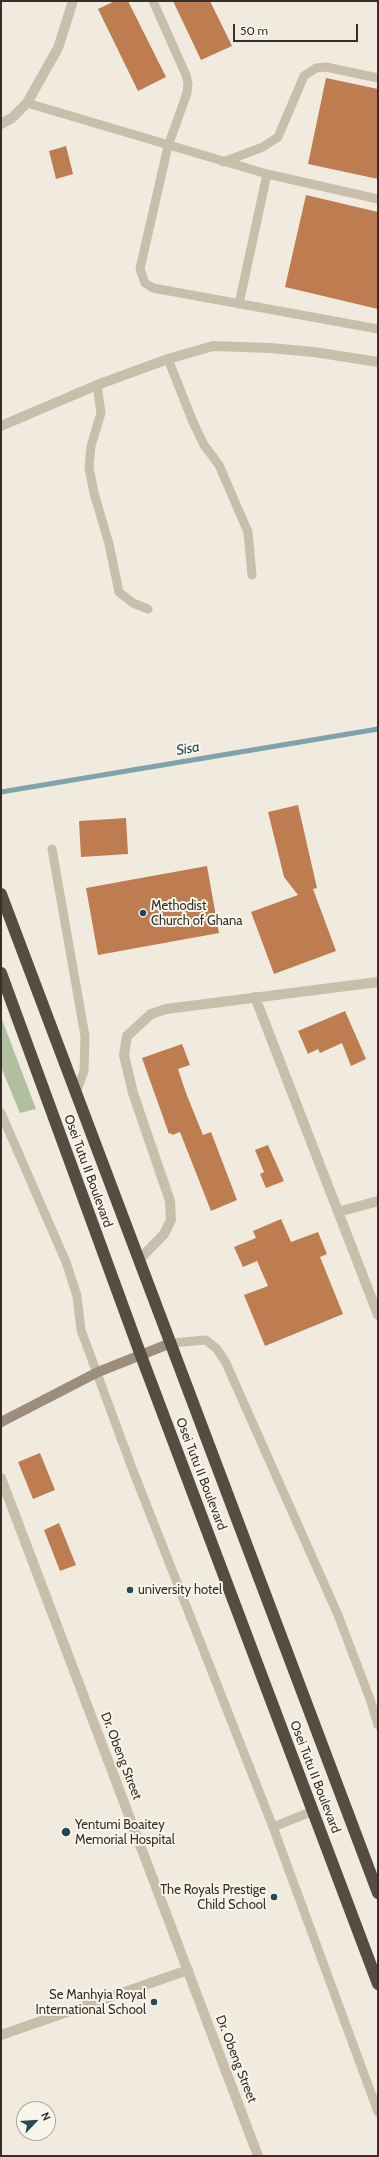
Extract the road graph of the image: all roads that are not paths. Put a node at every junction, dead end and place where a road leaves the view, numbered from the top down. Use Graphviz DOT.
graph roads {
  1 [pos="73,1"];
  2 [pos="153,1"];
  3 [pos="378,78"];
  4 [pos="27,102"];
  5 [pos="1,124"];
  6 [pos="168,146"];
  7 [pos="223,162"];
  8 [pos="267,174"];
  9 [pos="378,199"];
  10 [pos="239,304"];
  11 [pos="378,329"];
  12 [pos="168,359"];
  13 [pos="378,362"];
  14 [pos="97,385"];
  15 [pos="1,426"];
  16 [pos="252,575"];
  17 [pos="148,608"];
  18 [pos="52,849"];
  19 [pos="1,894"];
  20 [pos="1,973"];
  21 [pos="378,982"];
  22 [pos="255,997"];
  23 [pos="76,1093"];
  24 [pos="1,1112"];
  25 [pos="378,1201"];
  26 [pos="338,1212"];
  27 [pos="139,1260"];
  28 [pos="378,1315"];
  29 [pos="171,1343"];
  30 [pos="140,1353"];
  31 [pos="98,1372"];
  32 [pos="1,1422"];
  33 [pos="1,1478"];
  34 [pos="378,1725"];
  35 [pos="313,1811"];
  36 [pos="273,1827"];
  37 [pos="378,1893"];
  38 [pos="188,1970"];
  39 [pos="378,1984"];
  40 [pos="1,2035"];
  41 [pos="378,2112"];
  42 [pos="258,2156"];
  1 -- 4 [label="street"];
  2 -- 6 [label="lane"];
  3 -- 7 [label="lane"];
  4 -- 5 [label="street"];
  4 -- 6 [label="lane"];
  6 -- 7 [label="lane"];
  6 -- 10 [label="lane"];
  7 -- 8 [label="lane"];
  8 -- 9 [label="lane"];
  8 -- 10 [label="lane"];
  10 -- 11 [label="lane"];
  12 -- 13 [label="street"];
  12 -- 14 [label="street"];
  12 -- 16 [label="lane"];
  14 -- 15 [label="street"];
  14 -- 17 [label="lane"];
  18 -- 23 [label="lane"];
  19 -- 23 [label="highway, Osei Tutu II Boulevard"];
  20 -- 30 [label="highway, Osei Tutu II Boulevard"];
  21 -- 22 [label="street"];
  22 -- 26 [label="street"];
  22 -- 27 [label="street"];
  23 -- 27 [label="highway, Osei Tutu II Boulevard"];
  24 -- 31 [label="lane"];
  25 -- 26 [label="street"];
  26 -- 28 [label="street"];
  27 -- 29 [label="highway, Osei Tutu II Boulevard"];
  29 -- 30 [label="street"];
  29 -- 34 [label="lane"];
  29 -- 37 [label="highway, Osei Tutu II Boulevard"];
  30 -- 31 [label="street"];
  30 -- 35 [label="highway, Osei Tutu II Boulevard"];
  31 -- 32 [label="street"];
  31 -- 36 [label="lane"];
  33 -- 38 [label="street, Dr. Obeng Street"];
  35 -- 36 [label="lane"];
  35 -- 39 [label="highway, Osei Tutu II Boulevard"];
  36 -- 41 [label="lane"];
  38 -- 40 [label="street"];
  38 -- 42 [label="street, Dr. Obeng Street"];
}
